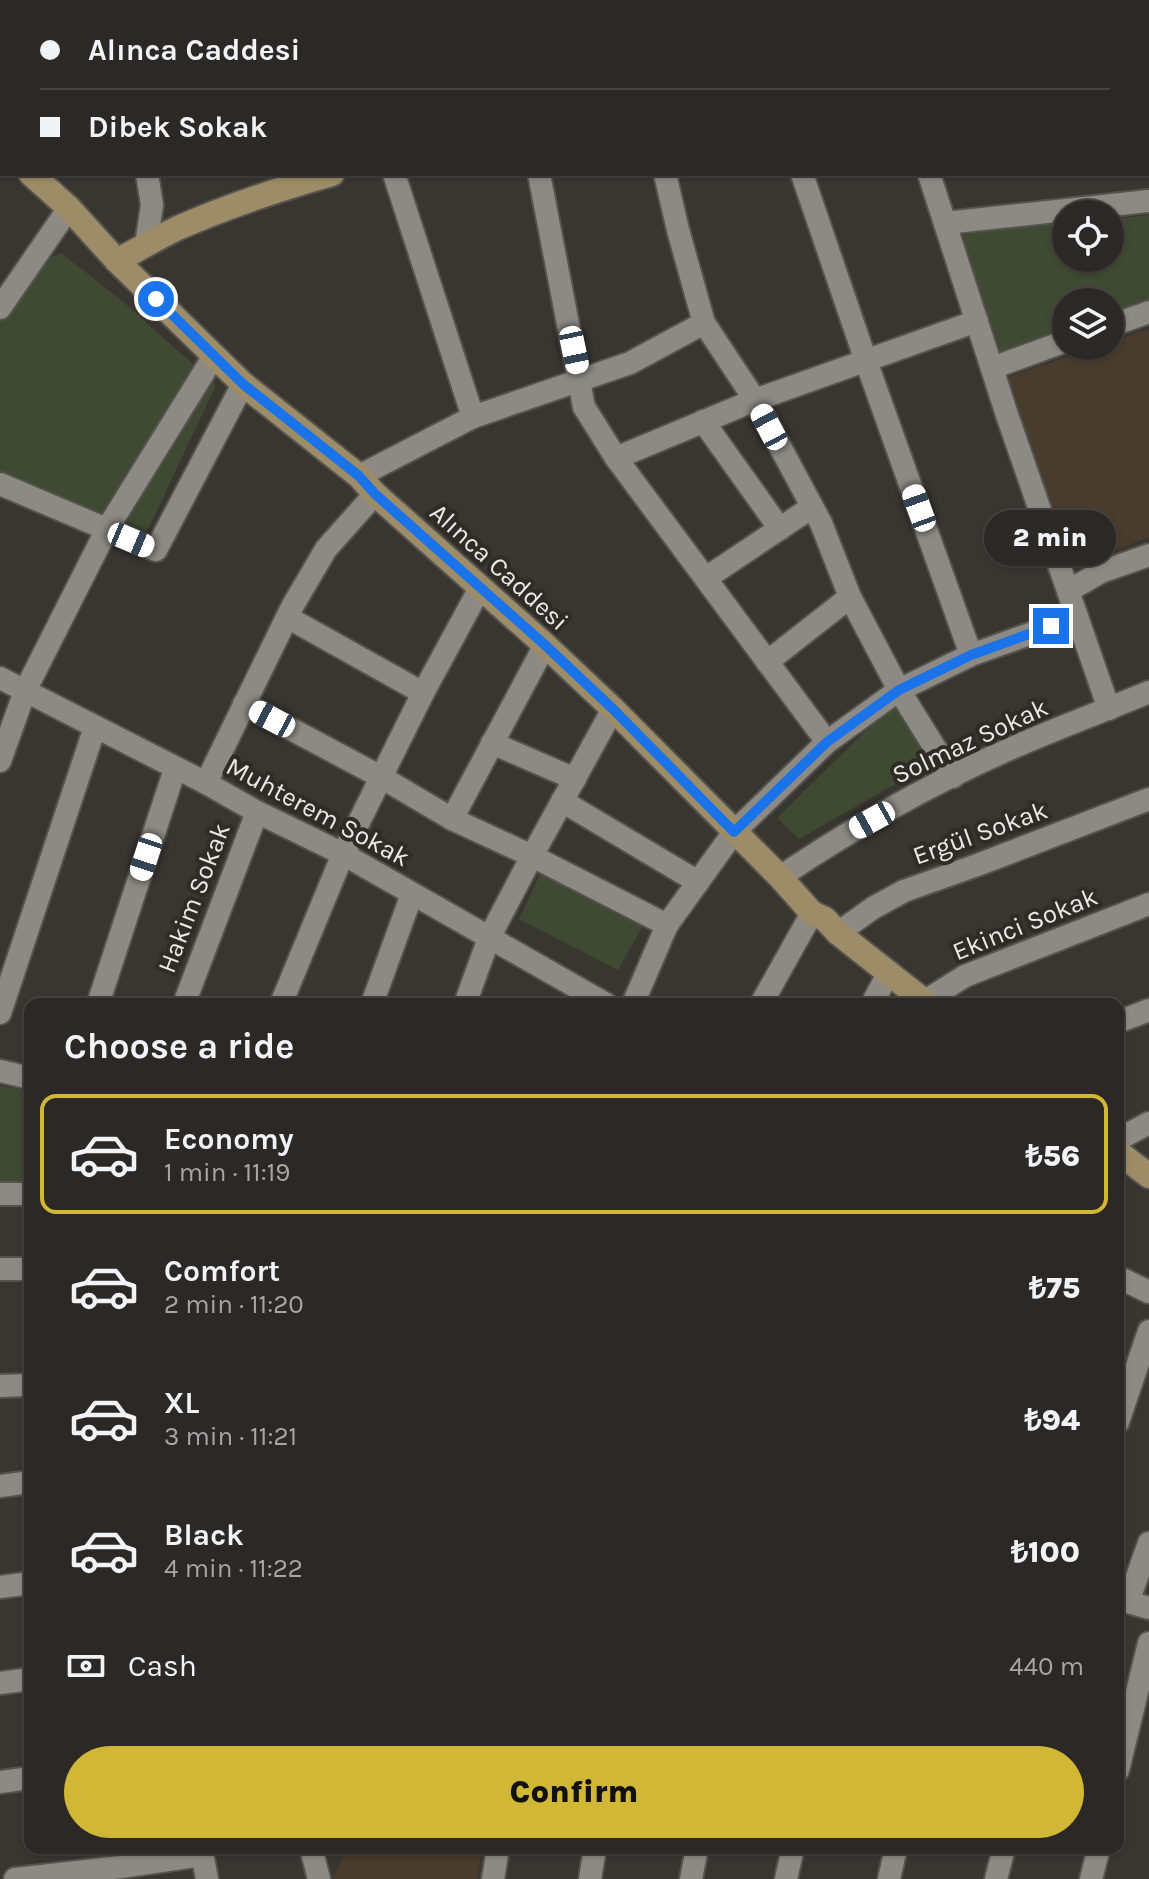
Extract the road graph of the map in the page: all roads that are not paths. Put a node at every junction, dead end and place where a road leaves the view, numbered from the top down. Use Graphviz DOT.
graph roads {
  1 [pos="33,176"];
  2 [pos="147,176"];
  3 [pos="317,176"];
  4 [pos="395,176"];
  5 [pos="539,176"];
  6 [pos="665,176"];
  7 [pos="803,176"];
  8 [pos="930,176"];
  9 [pos="266,183"];
  10 [pos="1149,201"];
  11 [pos="69,208"];
  12 [pos="945,223"];
  13 [pos="146,245"];
  14 [pos="117,261"];
  15 [pos="0,308"];
  16 [pos="1149,312"];
  17 [pos="977,321"];
  18 [pos="1124,321"];
  19 [pos="704,323"];
  20 [pos="1052,346"];
  21 [pos="214,356"];
  22 [pos="866,361"];
  23 [pos="992,368"];
  24 [pos="580,379"];
  25 [pos="243,384"];
  26 [pos="755,400"];
  27 [pos="473,417"];
  28 [pos="703,421"];
  29 [pos="616,458"];
  30 [pos="0,484"];
  31 [pos="367,485"];
  32 [pos="812,507"];
  33 [pos="107,529"];
  34 [pos="780,529"];
  35 [pos="1149,555"];
  36 [pos="706,578"];
  37 [pos="480,588"];
  38 [pos="1068,591"];
  39 [pos="850,597"];
  40 [pos="287,617"];
  41 [pos="1077,617"];
  42 [pos="545,645"];
  43 [pos="971,655"];
  44 [pos="767,662"];
  45 [pos="0,678"];
  46 [pos="899,690"];
  47 [pos="25,691"];
  48 [pos="1149,692"];
  49 [pos="423,693"];
  50 [pos="244,704"];
  51 [pos="613,709"];
  52 [pos="1109,709"];
  53 [pos="95,727"];
  54 [pos="827,742"];
  55 [pos="492,743"];
  56 [pos="0,761"];
  57 [pos="175,769"];
  58 [pos="381,777"];
  59 [pos="953,777"];
  60 [pos="575,779"];
  61 [pos="206,783"];
  62 [pos="1149,799"];
  63 [pos="562,801"];
  64 [pos="257,812"];
  65 [pos="452,819"];
  66 [pos="734,832"];
  67 [pos="343,854"];
  68 [pos="532,856"];
  69 [pos="780,877"];
  70 [pos="698,882"];
  71 [pos="412,894"];
  72 [pos="1149,904"];
  73 [pos="812,913"];
  74 [pos="667,925"];
  75 [pos="838,933"];
  76 [pos="489,938"];
  77 [pos="889,972"];
  78 [pos="566,982"];
  79 [pos="100,998"];
  80 [pos="186,998"];
  81 [pos="283,998"];
  82 [pos="374,998"];
  83 [pos="467,998"];
  84 [pos="560,998"];
  85 [pos="595,998"];
  86 [pos="636,998"];
  87 [pos="764,998"];
  88 [pos="875,998"];
  89 [pos="921,998"];
  90 [pos="934,998"];
  91 [pos="1149,1010"];
  92 [pos="0,1013"];
  93 [pos="1124,1020"];
  94 [pos="0,1071"];
  95 [pos="24,1077"];
  96 [pos="1149,1123"];
  97 [pos="1124,1138"];
  98 [pos="1124,1157"];
  99 [pos="1149,1176"];
  100 [pos="0,1194"];
  101 [pos="24,1194"];
  102 [pos="0,1269"];
  103 [pos="24,1269"];
  104 [pos="1124,1280"];
  105 [pos="1149,1292"];
  106 [pos="1149,1331"];
  107 [pos="24,1385"];
  108 [pos="0,1386"];
  109 [pos="1124,1404"];
  110 [pos="24,1483"];
  111 [pos="0,1486"];
  112 [pos="1149,1543"];
  113 [pos="24,1584"];
  114 [pos="0,1587"];
  115 [pos="1132,1604"];
  116 [pos="1149,1643"];
  117 [pos="24,1680"];
  118 [pos="0,1683"];
  119 [pos="1124,1745"];
  120 [pos="24,1779"];
  121 [pos="0,1782"];
  122 [pos="181,1854"];
  123 [pos="202,1854"];
  124 [pos="313,1854"];
  125 [pos="497,1854"];
  126 [pos="594,1854"];
  127 [pos="696,1854"];
  128 [pos="792,1854"];
  129 [pos="895,1854"];
  130 [pos="1002,1854"];
  131 [pos="1097,1854"];
  132 [pos="15,1879"];
  133 [pos="207,1879"];
  134 [pos="319,1879"];
  135 [pos="493,1879"];
  136 [pos="590,1879"];
  137 [pos="691,1879"];
  138 [pos="786,1879"];
  139 [pos="889,1879"];
  140 [pos="996,1879"];
  141 [pos="1091,1879"];
  1 -- 11 [label="main road, Alınca Caddesi"];
  2 -- 13 [label="street"];
  3 -- 9 [label="main road"];
  4 -- 27 [label="street"];
  5 -- 24 [label="street"];
  6 -- 19 [label="street"];
  7 -- 22 [label="street"];
  8 -- 12 [label="street"];
  9 -- 13 [label="main road"];
  10 -- 12 [label="street"];
  11 -- 14 [label="main road, Alınca Caddesi"];
  11 -- 15 [label="street"];
  12 -- 17 [label="street"];
  13 -- 14 [label="main road"];
  14 -- 21 [label="main road, Alınca Caddesi"];
  16 -- 18 [label="street"];
  17 -- 22 [label="street"];
  17 -- 23 [label="street"];
  19 -- 24 [label="street"];
  19 -- 26 [label="street"];
  20 -- 23 [label="street"];
  21 -- 25 [label="main road, Alınca Caddesi"];
  21 -- 33 [label="street"];
  22 -- 26 [label="street"];
  22 -- 43 [label="street"];
  23 -- 38 [label="street"];
  24 -- 27 [label="street"];
  24 -- 29 [label="street"];
  25 -- 31 [label="main road, Alınca Caddesi"];
  25 -- 33 [label="street"];
  26 -- 28 [label="street"];
  26 -- 32 [label="street"];
  27 -- 31 [label="street"];
  28 -- 29 [label="street"];
  28 -- 34 [label="street"];
  29 -- 36 [label="street"];
  30 -- 33 [label="street"];
  31 -- 37 [label="main road, Alınca Caddesi"];
  31 -- 40 [label="street"];
  32 -- 34 [label="street"];
  32 -- 39 [label="street"];
  33 -- 47 [label="street"];
  34 -- 36 [label="street"];
  35 -- 38 [label="street"];
  36 -- 44 [label="street"];
  37 -- 42 [label="main road, Alınca Caddesi"];
  37 -- 49 [label="street"];
  38 -- 41 [label="street"];
  39 -- 44 [label="street"];
  39 -- 46 [label="street"];
  40 -- 49 [label="street"];
  40 -- 50 [label="street"];
  41 -- 43 [label="street"];
  41 -- 52 [label="street"];
  42 -- 51 [label="main road, Alınca Caddesi"];
  42 -- 55 [label="street"];
  43 -- 46 [label="street"];
  44 -- 54 [label="street"];
  45 -- 47 [label="street, Muhterem Sokak"];
  46 -- 54 [label="street"];
  46 -- 59 [label="street"];
  47 -- 53 [label="street, Muhterem Sokak"];
  47 -- 56 [label="street"];
  48 -- 52 [label="street, Solmaz Sokak"];
  49 -- 58 [label="street"];
  50 -- 58 [label="street"];
  50 -- 61 [label="street"];
  51 -- 60 [label="street"];
  51 -- 66 [label="main road, Alınca Caddesi"];
  52 -- 59 [label="street, Solmaz Sokak"];
  53 -- 57 [label="street, Muhterem Sokak"];
  53 -- 92 [label="street"];
  54 -- 66 [label="street"];
  55 -- 60 [label="street"];
  55 -- 65 [label="street"];
  57 -- 61 [label="street, Muhterem Sokak"];
  57 -- 79 [label="street"];
  58 -- 65 [label="street"];
  58 -- 67 [label="street"];
  59 -- 69 [label="street, Solmaz Sokak"];
  60 -- 63 [label="street"];
  61 -- 64 [label="street, Muhterem Sokak"];
  62 -- 75 [label="street, Ergül Sokak"];
  63 -- 68 [label="street"];
  63 -- 70 [label="street"];
  64 -- 67 [label="street, Muhterem Sokak"];
  64 -- 80 [label="street, Hakim Sokak"];
  65 -- 68 [label="street"];
  66 -- 69 [label="main road, Alınca Caddesi"];
  66 -- 70 [label="street"];
  67 -- 71 [label="street, Muhterem Sokak"];
  67 -- 81 [label="street"];
  68 -- 74 [label="street"];
  68 -- 76 [label="street"];
  69 -- 73 [label="main road, Alınca Caddesi"];
  70 -- 74 [label="street"];
  71 -- 76 [label="street, Muhterem Sokak"];
  71 -- 82 [label="street"];
  72 -- 90 [label="street, Ekinci Sokak"];
  73 -- 75 [label="main road, Alınca Caddesi"];
  73 -- 87 [label="street"];
  74 -- 86 [label="street"];
  75 -- 77 [label="main road, Alınca Caddesi"];
  76 -- 78 [label="street, Muhterem Sokak"];
  76 -- 83 [label="street"];
  77 -- 88 [label="street"];
  77 -- 89 [label="main road, Alınca Caddesi"];
  78 -- 84 [label="street"];
  78 -- 85 [label="street, Muhterem Sokak"];
  91 -- 93 [label="street"];
  94 -- 95 [label="street"];
  96 -- 97 [label="street"];
  98 -- 99 [label="main road"];
  100 -- 101 [label="street"];
  102 -- 103 [label="street"];
  104 -- 105 [label="street"];
  106 -- 109 [label="street"];
  107 -- 108 [label="street"];
  110 -- 111 [label="street"];
  112 -- 115 [label="street"];
  113 -- 114 [label="street"];
  116 -- 119 [label="street"];
  117 -- 118 [label="street"];
  120 -- 121 [label="street"];
  122 -- 132 [label="street"];
  123 -- 133 [label="street"];
  124 -- 134 [label="street"];
  125 -- 135 [label="street"];
  126 -- 136 [label="street"];
  127 -- 137 [label="street"];
  128 -- 138 [label="street"];
  129 -- 139 [label="street"];
  130 -- 140 [label="street"];
  131 -- 141 [label="street"];
}
